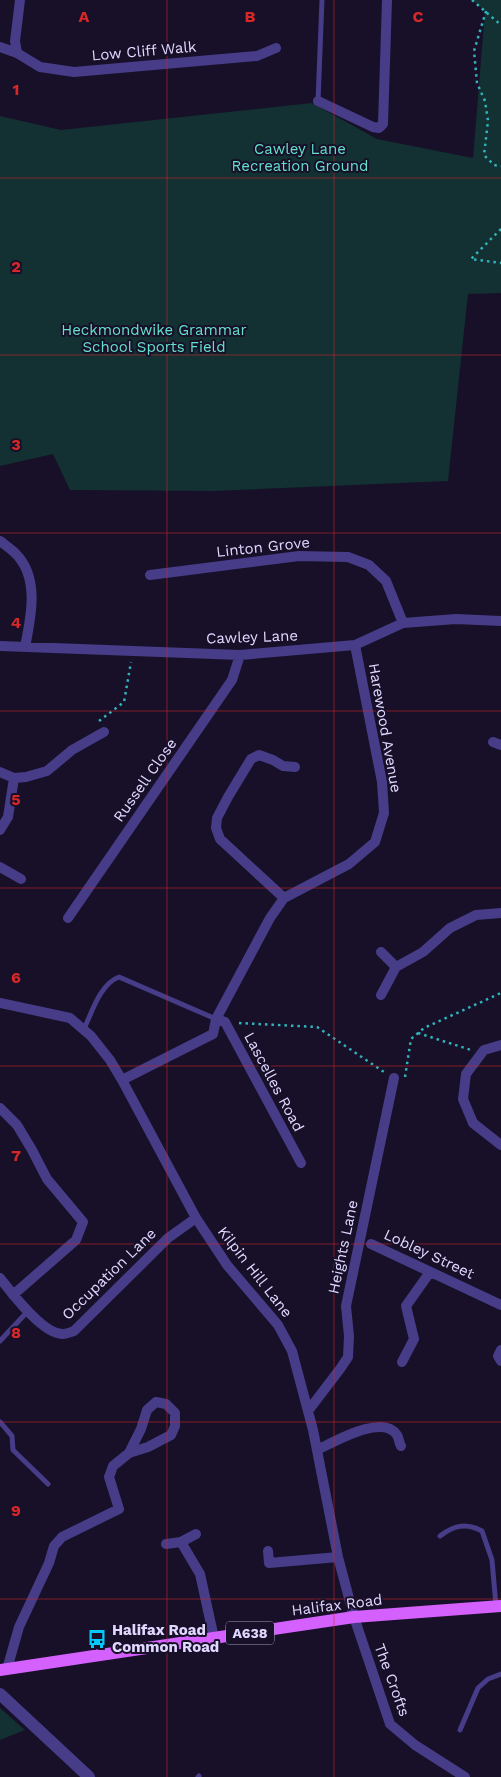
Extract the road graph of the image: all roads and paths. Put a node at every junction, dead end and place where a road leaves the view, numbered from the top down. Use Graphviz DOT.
graph roads {
  1 [pos="20,0"];
  2 [pos="322,0"];
  3 [pos="386,0"];
  4 [pos="472,0"];
  5 [pos="486,11"];
  6 [pos="501,25"];
  7 [pos="0,47"];
  8 [pos="276,48"];
  9 [pos="17,53"];
  10 [pos="318,101"];
  11 [pos="501,166"];
  12 [pos="501,229"];
  13 [pos="501,264"];
  14 [pos="0,541"];
  15 [pos="150,575"];
  16 [pos="501,621"];
  17 [pos="403,622"];
  18 [pos="355,645"];
  19 [pos="0,646"];
  20 [pos="25,647"];
  21 [pos="133,651"];
  22 [pos="240,655"];
  23 [pos="94,725"];
  24 [pos="104,732"];
  25 [pos="295,767"];
  26 [pos="0,772"];
  27 [pos="14,778"];
  28 [pos="0,830"];
  29 [pos="0,867"];
  30 [pos="21,879"];
  31 [pos="284,898"];
  32 [pos="501,913"];
  33 [pos="68,918"];
  34 [pos="381,952"];
  35 [pos="396,967"];
  36 [pos="501,993"];
  37 [pos="381,996"];
  38 [pos="0,1003"];
  39 [pos="220,1020"];
  40 [pos="84,1030"];
  41 [pos="418,1033"];
  42 [pos="501,1044"];
  43 [pos="482,1054"];
  44 [pos="394,1078"];
  45 [pos="122,1080"];
  46 [pos="0,1108"];
  47 [pos="501,1145"];
  48 [pos="301,1164"];
  49 [pos="196,1218"];
  50 [pos="371,1244"];
  51 [pos="430,1272"];
  52 [pos="0,1278"];
  53 [pos="13,1295"];
  54 [pos="501,1305"];
  55 [pos="29,1311"];
  56 [pos="0,1341"];
  57 [pos="501,1350"];
  58 [pos="501,1361"];
  59 [pos="402,1362"];
  60 [pos="308,1410"];
  61 [pos="0,1422"];
  62 [pos="401,1446"];
  63 [pos="317,1450"];
  64 [pos="128,1453"];
  65 [pos="48,1484"];
  66 [pos="196,1534"];
  67 [pos="440,1536"];
  68 [pos="181,1542"];
  69 [pos="166,1544"];
  70 [pos="268,1551"];
  71 [pos="338,1557"];
  72 [pos="499,1606"];
  73 [pos="354,1617"];
  74 [pos="214,1638"];
  75 [pos="4,1669"];
  76 [pos="501,1674"];
  77 [pos="0,1694"];
  78 [pos="460,1730"];
  79 [pos="89,1777"];
  80 [pos="464,1777"];
  1 -- 9 [label="street"];
  2 -- 10 [label="lane"];
  3 -- 10 [label="street"];
  4 -- 5 [label="path"];
  5 -- 6 [label="path"];
  5 -- 11 [label="path"];
  7 -- 9 [label="street, Low Cliff Walk"];
  8 -- 9 [label="street, Low Cliff Walk"];
  12 -- 13 [label="path"];
  14 -- 20 [label="street"];
  15 -- 17 [label="street, Linton Grove"];
  16 -- 17 [label="street, Cawley Lane"];
  17 -- 18 [label="street, Cawley Lane"];
  18 -- 22 [label="street, Cawley Lane"];
  18 -- 31 [label="street, Harewood Avenue"];
  19 -- 20 [label="street, Cawley Lane"];
  20 -- 21 [label="street, Cawley Lane"];
  21 -- 22 [label="street, Cawley Lane"];
  21 -- 23 [label="path"];
  22 -- 33 [label="street, Russell Close"];
  24 -- 27 [label="street"];
  25 -- 31 [label="street"];
  26 -- 27 [label="street"];
  27 -- 28 [label="street"];
  29 -- 30 [label="street"];
  31 -- 39 [label="street, Harewood Avenue"];
  32 -- 35 [label="street"];
  34 -- 35 [label="street"];
  35 -- 37 [label="street"];
  36 -- 41 [label="path"];
  38 -- 40 [label="street, Kilpin Hill Lane"];
  39 -- 40 [label="lane"];
  39 -- 44 [label="path"];
  39 -- 45 [label="street, Harewood Avenue"];
  39 -- 48 [label="street, Lascelles Road"];
  40 -- 45 [label="street, Kilpin Hill Lane"];
  41 -- 43 [label="path"];
  41 -- 44 [label="path"];
  42 -- 43 [label="street"];
  43 -- 47 [label="street"];
  44 -- 60 [label="street, Heights Lane"];
  45 -- 49 [label="street, Kilpin Hill Lane"];
  46 -- 53 [label="street"];
  49 -- 55 [label="street, Occupation Lane"];
  49 -- 60 [label="street, Kilpin Hill Lane"];
  50 -- 51 [label="street, Lobley Street"];
  51 -- 54 [label="street, Lobley Street"];
  51 -- 59 [label="street"];
  52 -- 53 [label="street, Occupation Lane"];
  53 -- 55 [label="street, Occupation Lane"];
  55 -- 56 [label="lane"];
  57 -- 58 [label="street"];
  60 -- 63 [label="street, Kilpin Hill Lane"];
  61 -- 65 [label="lane"];
  62 -- 63 [label="street"];
  63 -- 71 [label="street, Kilpin Hill Lane"];
  64 -- 64 [label="street"];
  64 -- 75 [label="street"];
  66 -- 68 [label="street"];
  67 -- 72 [label="lane"];
  68 -- 69 [label="street"];
  68 -- 74 [label="street"];
  70 -- 71 [label="street"];
  71 -- 73 [label="street, Kilpin Hill Lane"];
  72 -- 73 [label="main road, Halifax Road / A638"];
  73 -- 74 [label="main road, Halifax Road / A638"];
  73 -- 80 [label="street, The Crofts"];
  74 -- 75 [label="main road, Halifax Road / A638"];
  76 -- 78 [label="lane"];
  77 -- 79 [label="street"];
}
